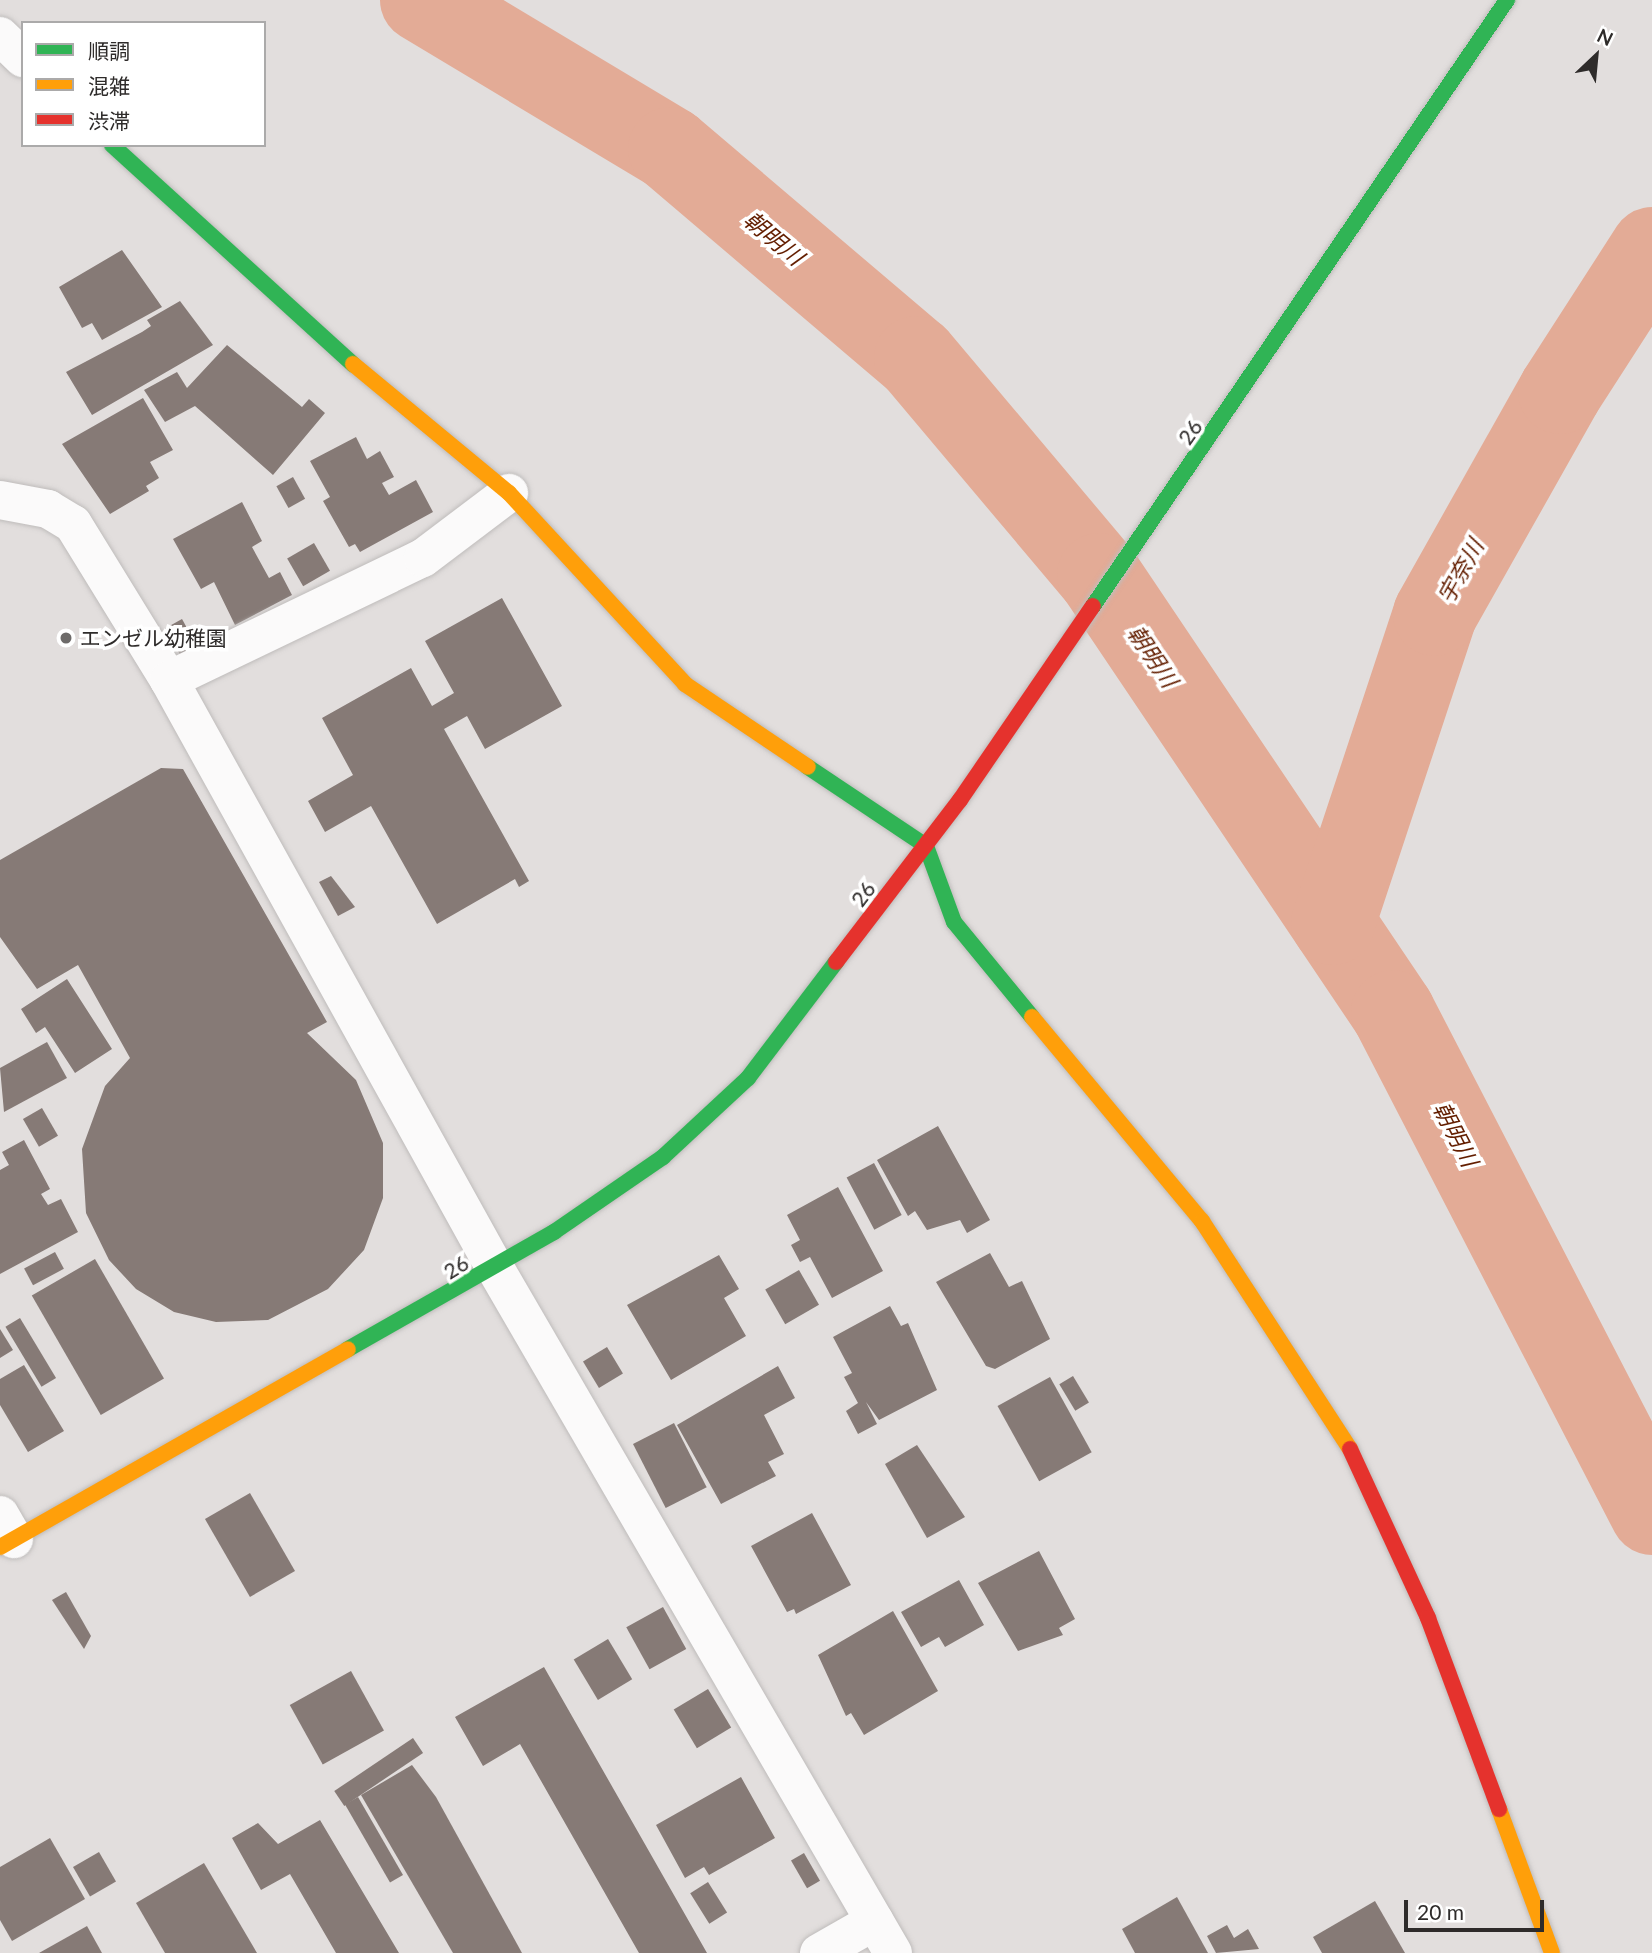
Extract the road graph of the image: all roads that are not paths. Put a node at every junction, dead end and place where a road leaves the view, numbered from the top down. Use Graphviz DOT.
graph roads {
  1 [pos="1507,0"];
  2 [pos="0,36"];
  3 [pos="21,56"];
  4 [pos="113,147"];
  5 [pos="509,493"];
  6 [pos="0,500"];
  7 [pos="169,680"];
  8 [pos="926,846"];
  9 [pos="495,1268"];
  10 [pos="5,1534"];
  11 [pos="884,1937"];
  12 [pos="819,1953"];
  13 [pos="1552,1953"];
  1 -- 8 [label="street, 26"];
  2 -- 3 [label="street"];
  4 -- 5 [label="street"];
  5 -- 7 [label="street"];
  5 -- 8 [label="street"];
  6 -- 7 [label="street"];
  7 -- 9 [label="street"];
  8 -- 9 [label="street, 26"];
  8 -- 13 [label="street"];
  9 -- 10 [label="street, 26"];
  9 -- 11 [label="street"];
  11 -- 12 [label="street"];
}
